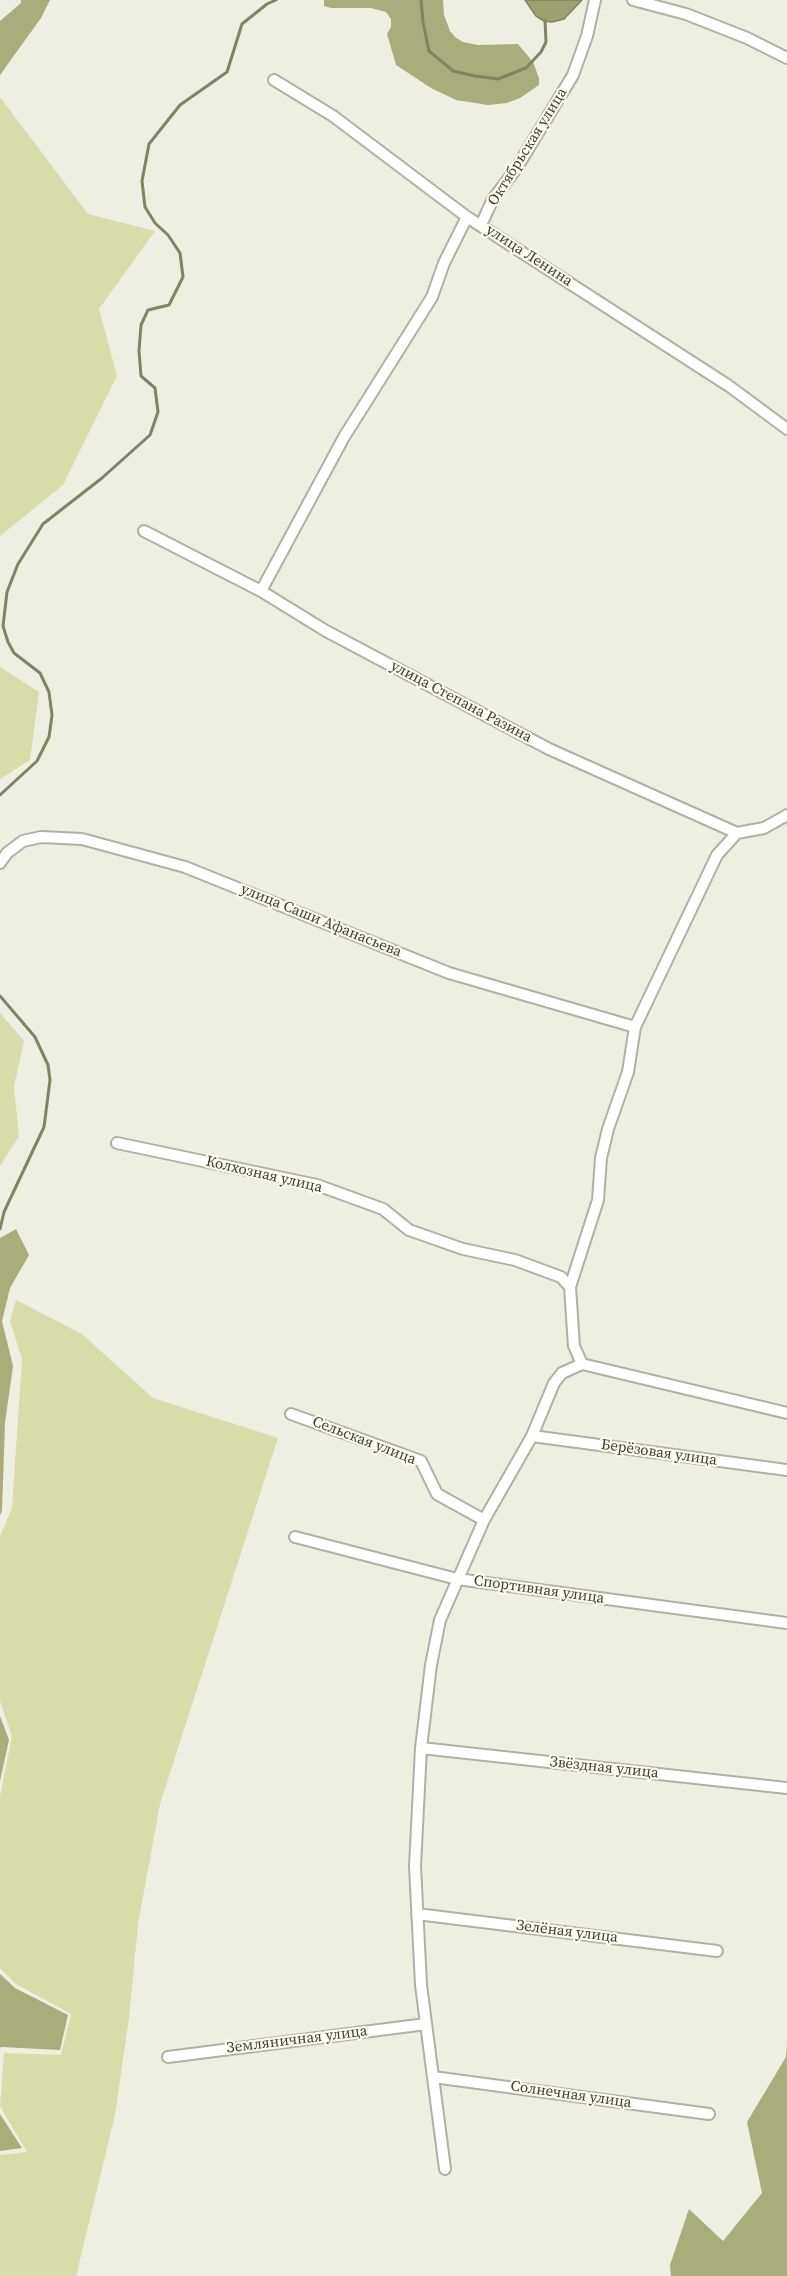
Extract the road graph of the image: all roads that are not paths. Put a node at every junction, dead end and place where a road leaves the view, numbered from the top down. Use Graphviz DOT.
graph roads {
  1 [pos="595,0"];
  2 [pos="633,0"];
  3 [pos="787,58"];
  4 [pos="274,80"];
  5 [pos="467,217"];
  6 [pos="481,225"];
  7 [pos="787,429"];
  8 [pos="144,531"];
  9 [pos="261,591"];
  10 [pos="787,814"];
  11 [pos="737,833"];
  12 [pos="0,863"];
  13 [pos="635,1027"];
  14 [pos="117,1143"];
  15 [pos="570,1287"];
  16 [pos="582,1364"];
  17 [pos="787,1413"];
  18 [pos="291,1414"];
  19 [pos="532,1436"];
  20 [pos="787,1470"];
  21 [pos="484,1521"];
  22 [pos="295,1537"];
  23 [pos="457,1579"];
  24 [pos="787,1623"];
  25 [pos="421,1748"];
  26 [pos="787,1788"];
  27 [pos="417,1914"];
  28 [pos="717,1951"];
  29 [pos="426,2024"];
  30 [pos="168,2057"];
  31 [pos="433,2077"];
  32 [pos="709,2114"];
  33 [pos="446,2169"];
  1 -- 6 [label="street, Октябрьская улица"];
  2 -- 3 [label="street"];
  4 -- 5 [label="street, улица Ленина"];
  5 -- 6 [label="street, улица Ленина"];
  5 -- 9 [label="street"];
  6 -- 7 [label="street, улица Ленина"];
  8 -- 9 [label="street, улица Степана Разина"];
  9 -- 11 [label="street, улица Степана Разина"];
  10 -- 11 [label="street"];
  11 -- 13 [label="street"];
  12 -- 13 [label="street, улица Саши Афанасьева"];
  13 -- 15 [label="street"];
  14 -- 15 [label="street, Колхозная улица"];
  15 -- 16 [label="street"];
  16 -- 17 [label="street"];
  16 -- 19 [label="street"];
  18 -- 21 [label="street, Сельская улица"];
  19 -- 20 [label="street, Берёзовая улица"];
  19 -- 21 [label="street"];
  21 -- 23 [label="street"];
  22 -- 23 [label="street, Спортивная улица"];
  23 -- 24 [label="street, Спортивная улица"];
  23 -- 25 [label="street"];
  25 -- 26 [label="street, Звёздная улица"];
  25 -- 27 [label="street"];
  27 -- 28 [label="street, Зелёная улица"];
  27 -- 29 [label="street"];
  29 -- 30 [label="street, Земляничная улица"];
  29 -- 31 [label="street"];
  31 -- 32 [label="street, Солнечная улица"];
  31 -- 33 [label="street"];
}
